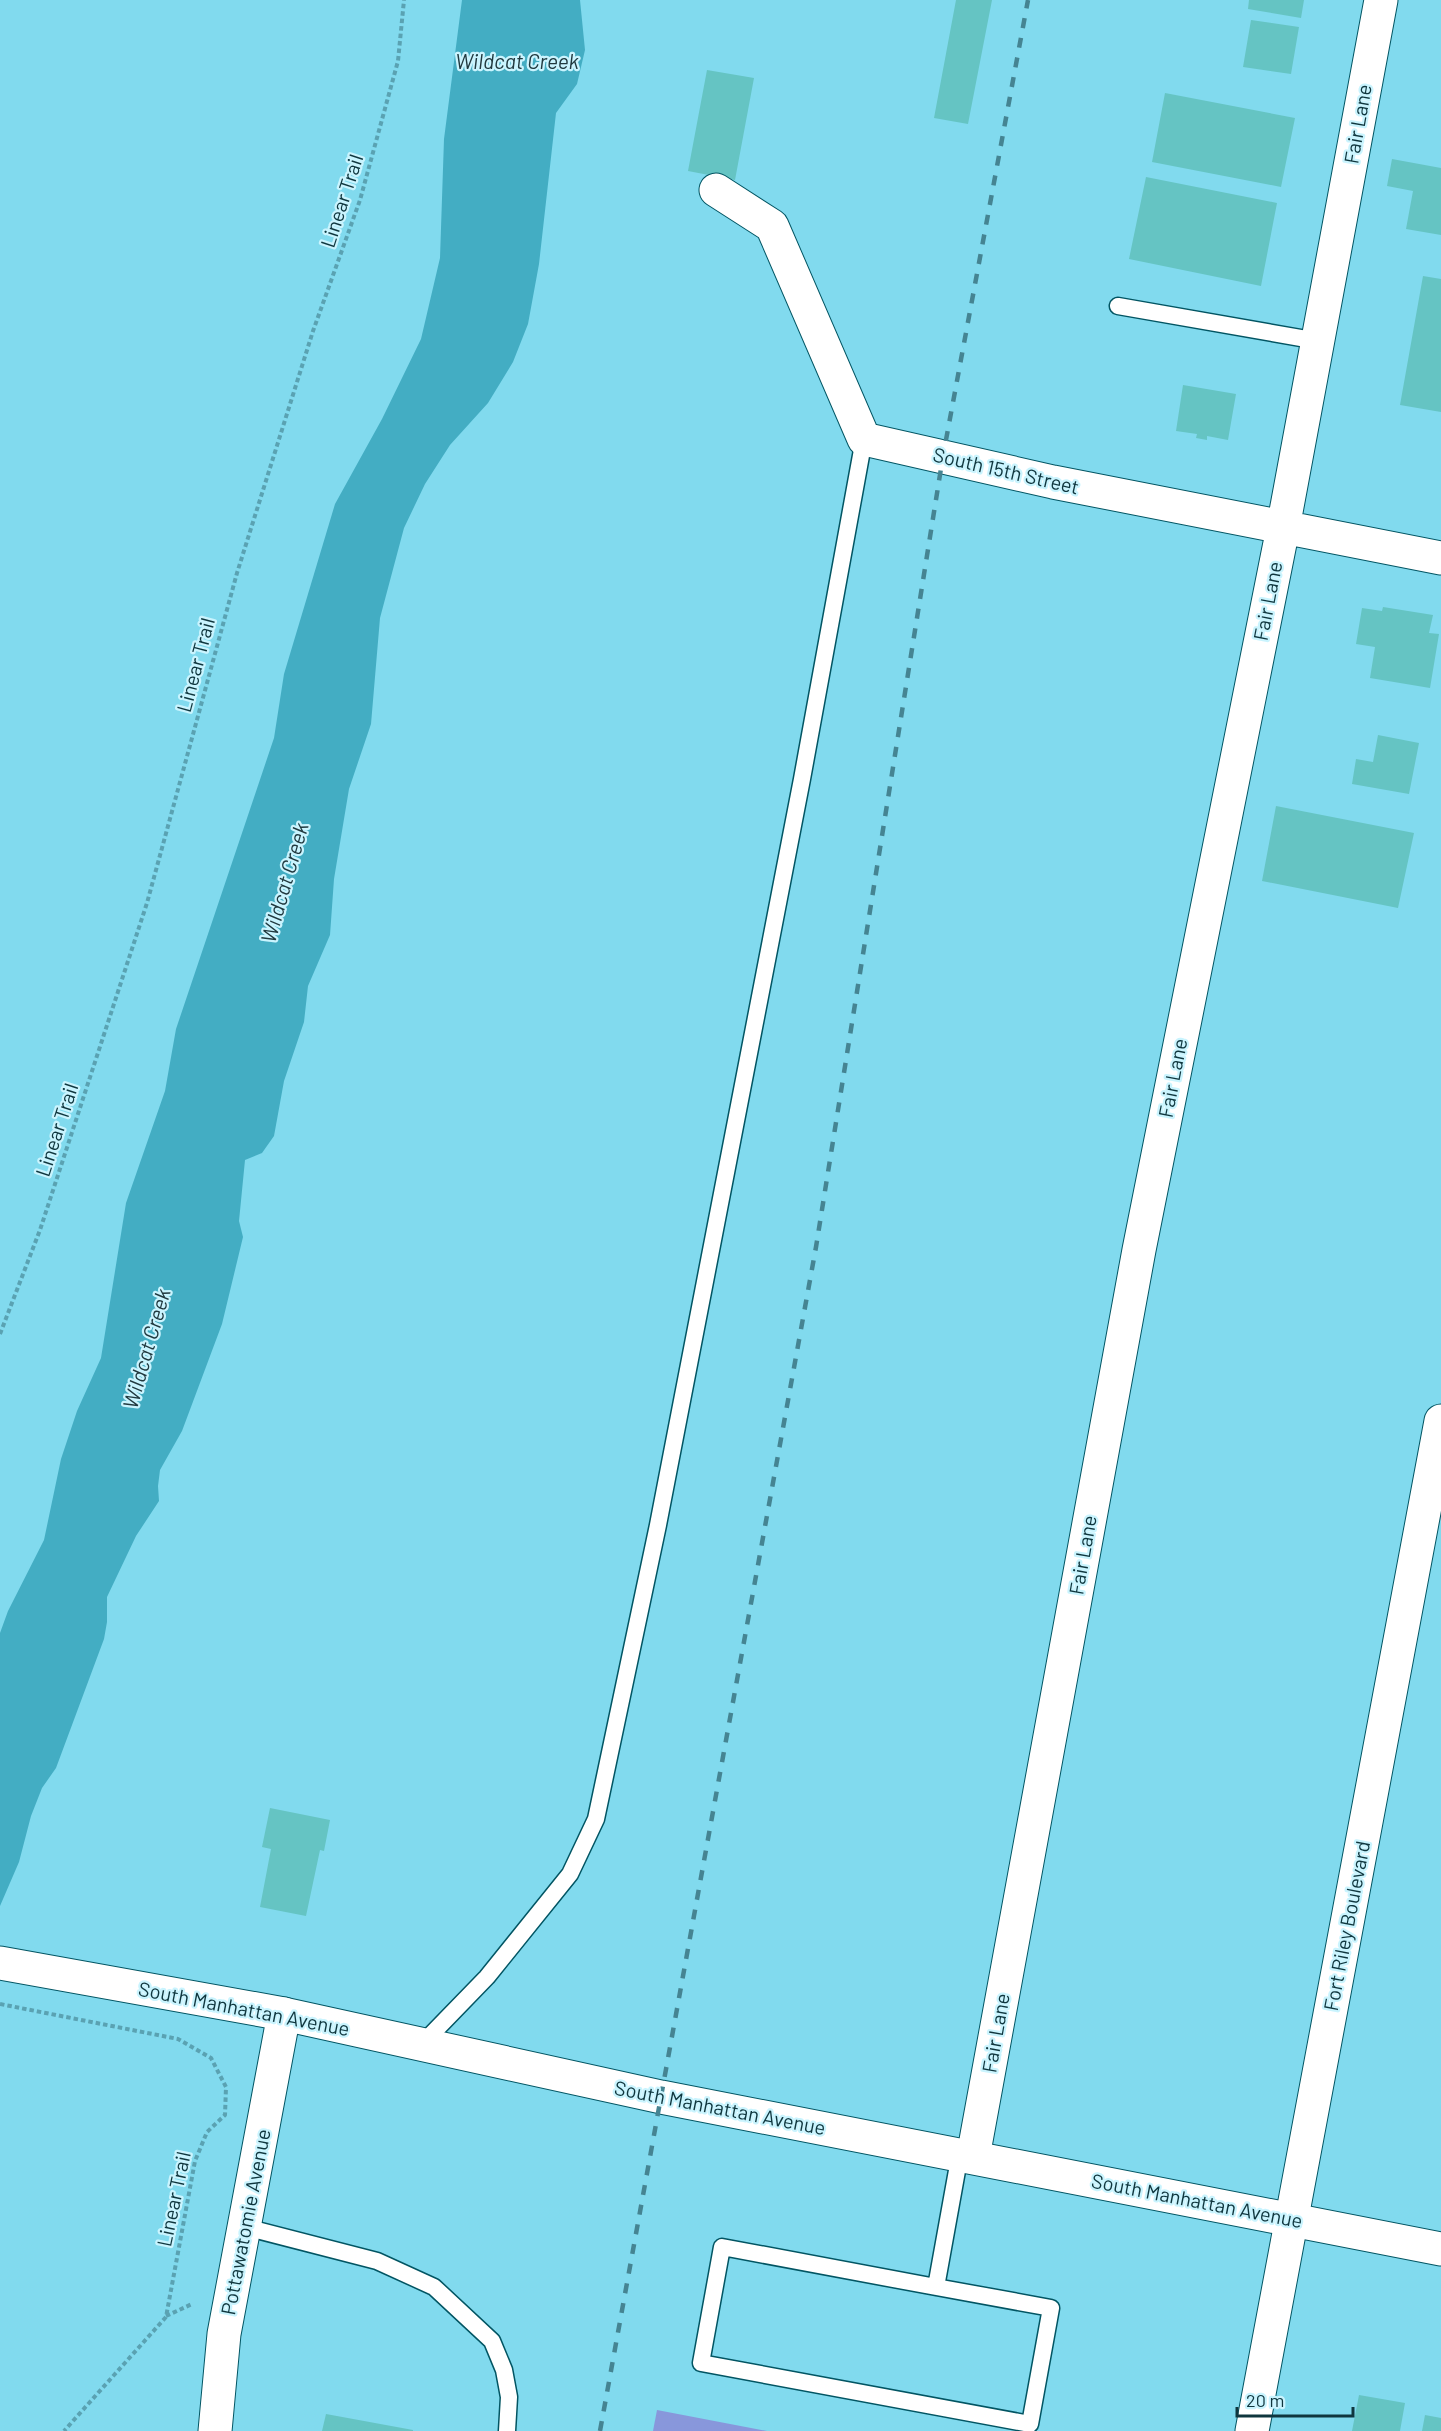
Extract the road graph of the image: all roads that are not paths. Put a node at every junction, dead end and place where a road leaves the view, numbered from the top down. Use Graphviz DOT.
graph roads {
  1 [pos="1381,0"];
  2 [pos="716,190"];
  3 [pos="1118,306"];
  4 [pos="1318,341"];
  5 [pos="864,439"];
  6 [pos="1283,528"];
  7 [pos="1441,558"];
  8 [pos="1441,1421"];
  9 [pos="0,1963"];
  10 [pos="284,2014"];
  11 [pos="422,2044"];
  12 [pos="967,2156"];
  13 [pos="1292,2220"];
  14 [pos="245,2226"];
  15 [pos="1441,2249"];
  16 [pos="936,2287"];
  17 [pos="215,2431"];
  18 [pos="507,2431"];
  19 [pos="1252,2431"];
  1 -- 4 [label="main road, Fair Lane"];
  2 -- 5 [label="main road"];
  3 -- 4 [label="lane"];
  4 -- 6 [label="main road, Fair Lane"];
  5 -- 6 [label="main road, South 15th Street"];
  5 -- 11 [label="lane"];
  6 -- 7 [label="main road, South 15th Street"];
  6 -- 12 [label="main road, Fair Lane"];
  8 -- 13 [label="main road, Fort Riley Boulevard"];
  9 -- 10 [label="main road, South Manhattan Avenue"];
  10 -- 11 [label="main road, South Manhattan Avenue"];
  10 -- 14 [label="main road, Pottawatomie Avenue"];
  11 -- 12 [label="main road, South Manhattan Avenue"];
  12 -- 13 [label="main road, South Manhattan Avenue"];
  12 -- 16 [label="lane"];
  13 -- 15 [label="main road, South Manhattan Avenue"];
  13 -- 19 [label="main road, Fort Riley Boulevard"];
  14 -- 17 [label="main road, Pottawatomie Avenue"];
  14 -- 18 [label="lane"];
  16 -- 16 [label="lane"];
}
